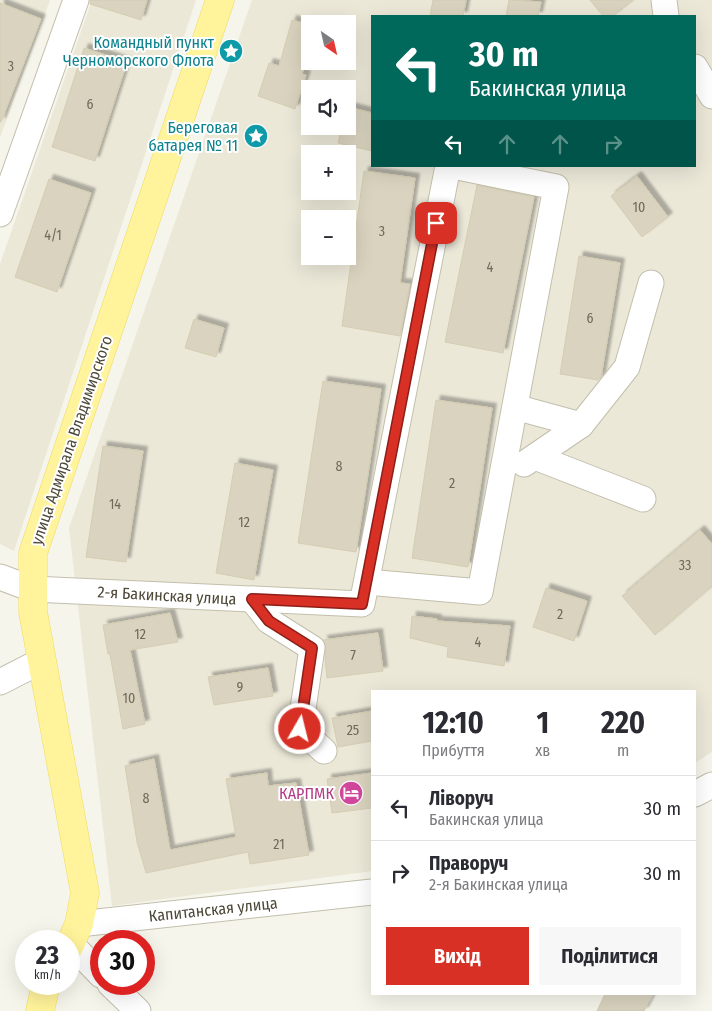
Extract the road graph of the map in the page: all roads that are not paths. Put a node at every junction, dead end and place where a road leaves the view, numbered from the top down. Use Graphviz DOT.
graph roads {
  1 [pos="76,0"];
  2 [pos="220,0"];
  3 [pos="664,0"];
  4 [pos="666,15"];
  5 [pos="696,69"];
  6 [pos="712,96"];
  7 [pos="448,167"];
  8 [pos="458,167"];
  9 [pos="0,214"];
  10 [pos="651,283"];
  11 [pos="514,407"];
  12 [pos="581,424"];
  13 [pos="535,457"];
  14 [pos="501,480"];
  15 [pos="643,499"];
  16 [pos="0,577"];
  17 [pos="32,589"];
  18 [pos="364,593"];
  19 [pos="252,599"];
  20 [pos="41,661"];
  21 [pos="0,682"];
  22 [pos="324,750"];
  23 [pos="712,785"];
  24 [pos="696,793"];
  25 [pos="371,892"];
  26 [pos="75,930"];
  27 [pos="80,937"];
  28 [pos="80,948"];
  29 [pos="90,961"];
  30 [pos="44,995"];
  31 [pos="121,995"];
  32 [pos="40,1011"];
  33 [pos="138,1011"];
  1 -- 9 [label="street"];
  2 -- 17 [label="main road, улица Адмирала Владимирского"];
  3 -- 4 [label="street"];
  5 -- 6 [label="street"];
  7 -- 18 [label="street"];
  8 -- 11 [label="street"];
  10 -- 12 [label="street"];
  11 -- 12 [label="street"];
  11 -- 14 [label="street"];
  12 -- 13 [label="street"];
  13 -- 14 [label="street"];
  13 -- 15 [label="street"];
  14 -- 18 [label="street, 2-я Бакинская улица"];
  16 -- 17 [label="street, 2-я Бакинская улица"];
  17 -- 19 [label="street, 2-я Бакинская улица"];
  17 -- 20 [label="main road, улица Адмирала Владимирского"];
  18 -- 19 [label="street, 2-я Бакинская улица"];
  19 -- 22 [label="street"];
  20 -- 21 [label="street"];
  20 -- 26 [label="main road, улица Адмирала Владимирского"];
  23 -- 24 [label="street"];
  25 -- 27 [label="street, Капитанская улица"];
  28 -- 29 [label="street"];
  30 -- 32 [label="main road"];
  31 -- 33 [label="street"];
}
